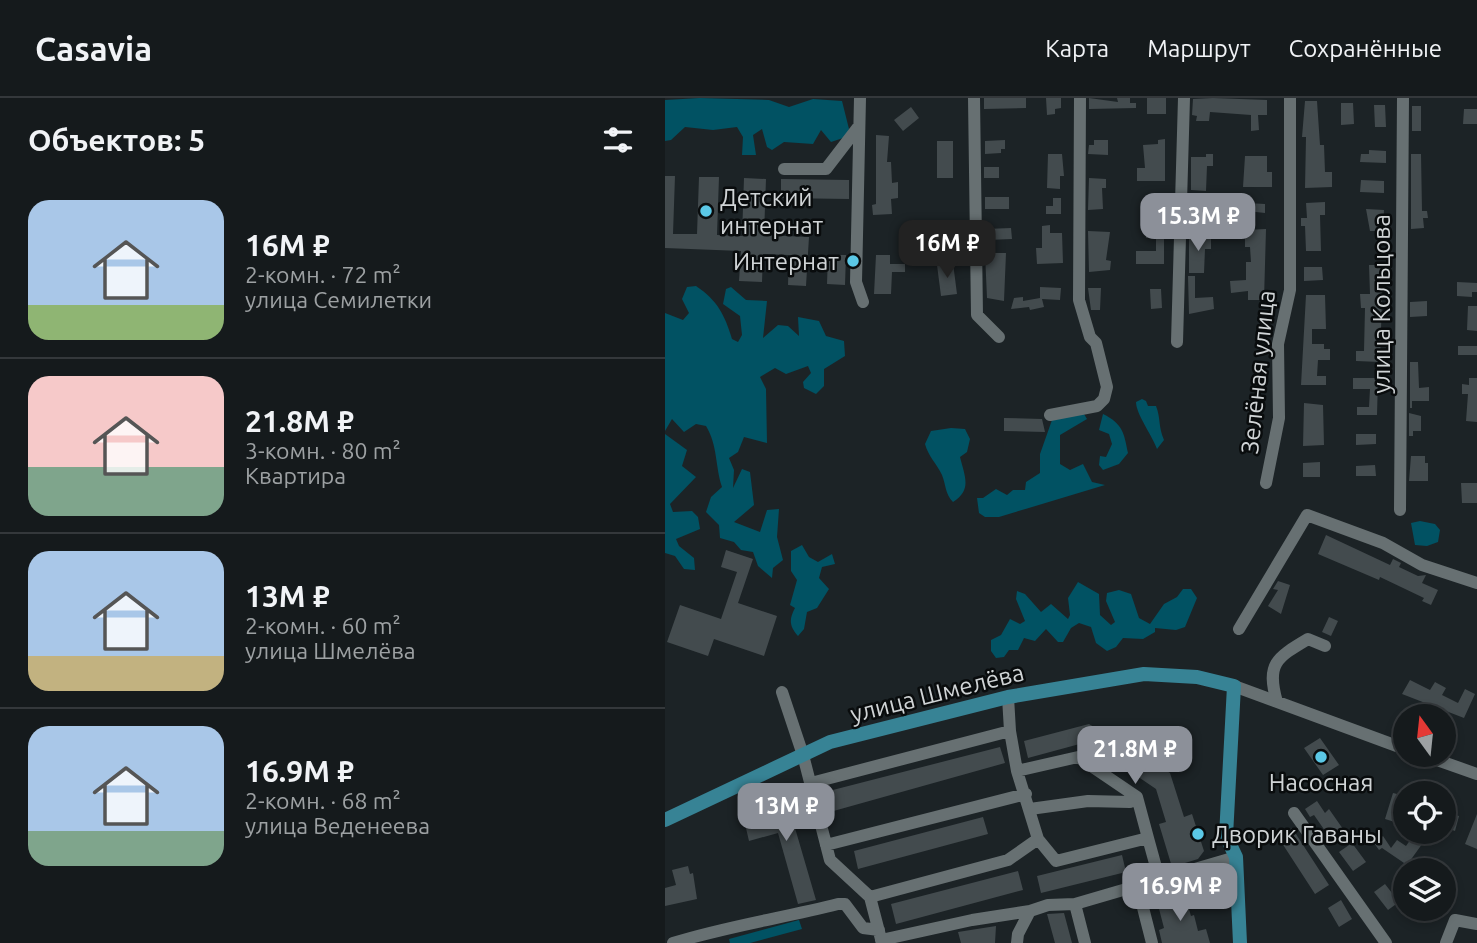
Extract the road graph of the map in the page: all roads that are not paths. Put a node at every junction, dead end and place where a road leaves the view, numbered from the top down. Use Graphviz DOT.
graph roads {
  1 [pos="860,98"];
  2 [pos="974,98"];
  3 [pos="1080,98"];
  4 [pos="1184,98"];
  5 [pos="1290,98"];
  6 [pos="1403,98"];
  7 [pos="860,126"];
  8 [pos="784,169"];
  9 [pos="826,170"];
  10 [pos="843,170"];
  11 [pos="863,302"];
  12 [pos="999,337"];
  13 [pos="1177,342"];
  14 [pos="1050,415"];
  15 [pos="1266,483"];
  16 [pos="1400,510"];
  17 [pos="1477,583"];
  18 [pos="1239,629"];
  19 [pos="1325,646"];
  20 [pos="1234,686"];
  21 [pos="782,692"];
  22 [pos="1009,697"];
  23 [pos="1277,702"];
  24 [pos="1010,731"];
  25 [pos="1393,745"];
  26 [pos="803,755"];
  27 [pos="1456,767"];
  28 [pos="1017,771"];
  29 [pos="1477,774"];
  30 [pos="811,783"];
  31 [pos="1026,794"];
  32 [pos="1137,797"];
  33 [pos="1030,809"];
  34 [pos="1294,813"];
  35 [pos="665,820"];
  36 [pos="1148,838"];
  37 [pos="1038,839"];
  38 [pos="827,845"];
  39 [pos="1236,857"];
  40 [pos="1159,878"];
  41 [pos="1138,888"];
  42 [pos="870,897"];
  43 [pos="1075,904"];
  44 [pos="1030,911"];
  45 [pos="1477,924"];
  46 [pos="881,938"];
  47 [pos="673,943"];
  48 [pos="1017,943"];
  49 [pos="1085,943"];
  50 [pos="1152,943"];
  51 [pos="1240,943"];
  52 [pos="1386,943"];
  53 [pos="1446,943"];
  1 -- 7 [label="street"];
  2 -- 12 [label="street"];
  3 -- 14 [label="street"];
  4 -- 13 [label="street"];
  5 -- 15 [label="street, Зелёная улица"];
  6 -- 16 [label="street, улица Кольцова"];
  7 -- 9 [label="street"];
  7 -- 11 [label="street"];
  8 -- 9 [label="street"];
  9 -- 10 [label="street"];
  17 -- 18 [label="street"];
  19 -- 23 [label="street"];
  20 -- 22 [label="main road, улица Шмелёва"];
  20 -- 23 [label="street"];
  20 -- 39 [label="main road"];
  21 -- 26 [label="street"];
  22 -- 24 [label="street"];
  22 -- 26 [label="main road, улица Шмелёва"];
  23 -- 25 [label="street"];
  24 -- 28 [label="street"];
  24 -- 30 [label="street"];
  26 -- 30 [label="street"];
  26 -- 35 [label="main road, улица Шмелёва"];
  27 -- 29 [label="street"];
  28 -- 31 [label="street"];
  28 -- 32 [label="street"];
  30 -- 38 [label="street"];
  31 -- 33 [label="street"];
  31 -- 38 [label="street"];
  32 -- 33 [label="street"];
  32 -- 36 [label="street"];
  33 -- 37 [label="street"];
  34 -- 52 [label="street"];
  36 -- 37 [label="street"];
  36 -- 40 [label="street"];
  37 -- 42 [label="street"];
  38 -- 42 [label="street"];
  39 -- 40 [label="street"];
  39 -- 51 [label="main road"];
  40 -- 41 [label="street"];
  41 -- 43 [label="street"];
  41 -- 50 [label="street"];
  42 -- 46 [label="street"];
  43 -- 44 [label="street"];
  43 -- 49 [label="street"];
  44 -- 46 [label="street"];
  44 -- 48 [label="street"];
  45 -- 53 [label="street"];
  46 -- 47 [label="street"];
}
